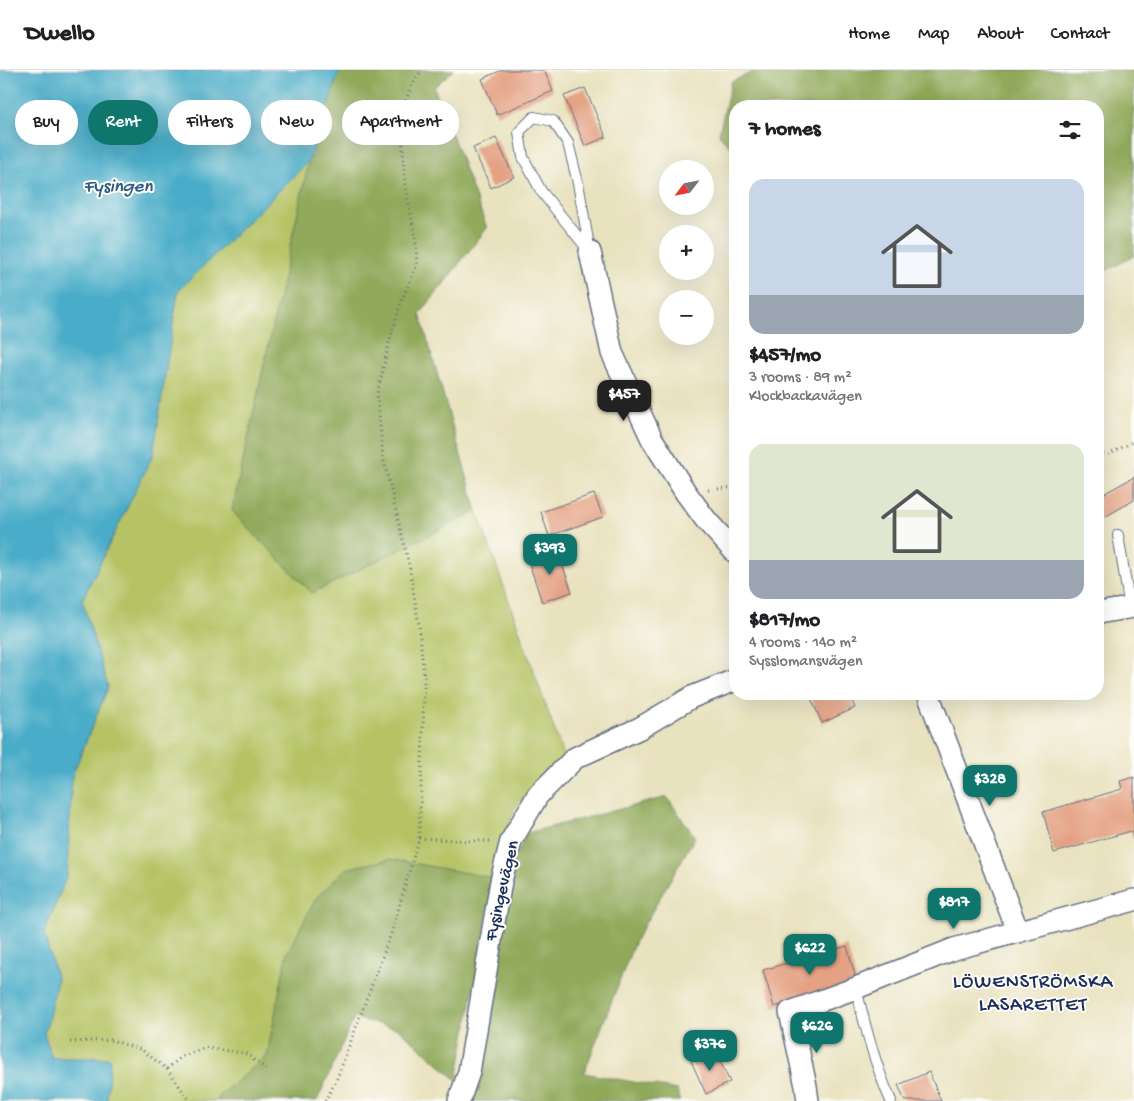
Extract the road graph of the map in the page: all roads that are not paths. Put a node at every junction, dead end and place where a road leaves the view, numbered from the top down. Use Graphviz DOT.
graph roads {
  1 [pos="590,252"];
  2 [pos="1118,535"];
  3 [pos="729,543"];
  4 [pos="1132,607"];
  5 [pos="1104,612"];
  6 [pos="729,682"];
  7 [pos="930,700"];
  8 [pos="1134,900"];
  9 [pos="1018,932"];
  10 [pos="856,988"];
  11 [pos="459,1101"];
  12 [pos="808,1101"];
  13 [pos="891,1101"];
  1 -- 1 [label="lane"];
  1 -- 3 [label="street"];
  2 -- 4 [label="lane"];
  4 -- 5 [label="street"];
  6 -- 11 [label="street, Fysingevägen"];
  7 -- 9 [label="street"];
  8 -- 9 [label="street"];
  9 -- 10 [label="street"];
  10 -- 12 [label="street"];
  10 -- 13 [label="lane"];
}
